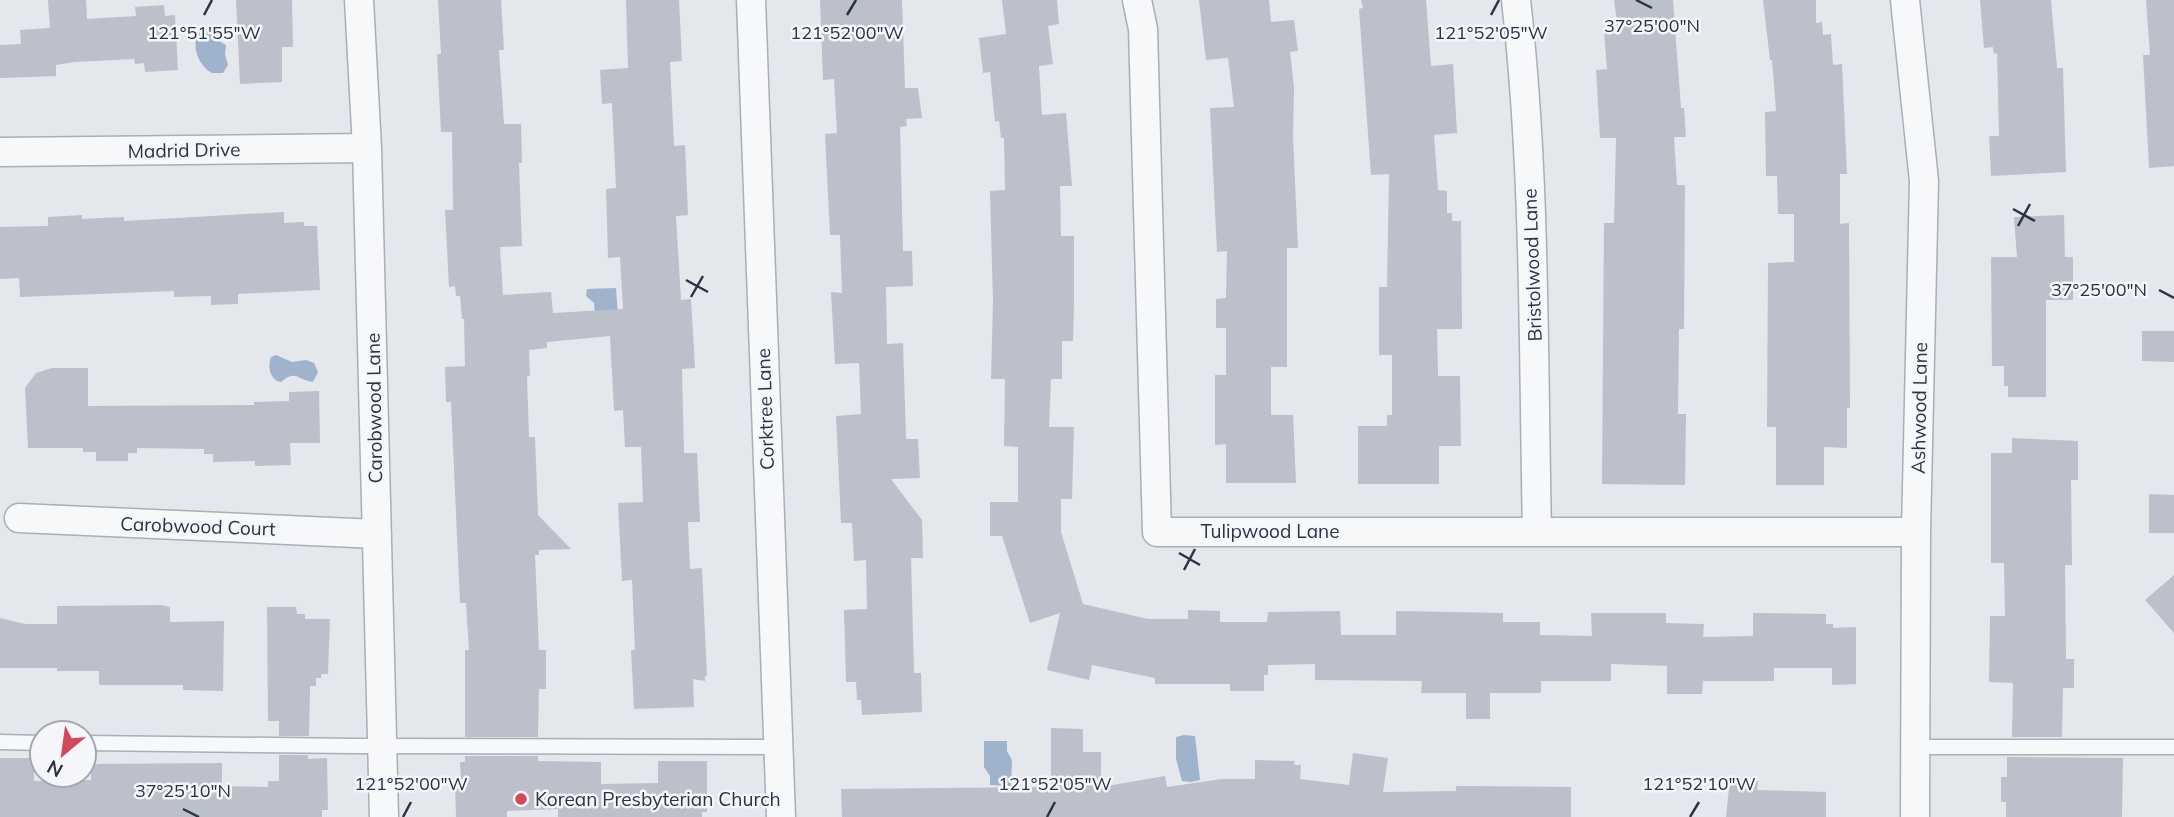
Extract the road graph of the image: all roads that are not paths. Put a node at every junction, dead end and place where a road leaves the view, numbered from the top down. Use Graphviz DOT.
graph roads {
  1 [pos="359,0"];
  2 [pos="751,0"];
  3 [pos="1137,0"];
  4 [pos="1516,0"];
  5 [pos="1905,0"];
  6 [pos="367,148"];
  7 [pos="0,152"];
  8 [pos="19,518"];
  9 [pos="1536,531"];
  10 [pos="1916,533"];
  11 [pos="377,534"];
  12 [pos="0,742"];
  13 [pos="28,743"];
  14 [pos="98,743"];
  15 [pos="382,746"];
  16 [pos="777,747"];
  17 [pos="1916,747"];
  18 [pos="2174,747"];
  19 [pos="384,817"];
  20 [pos="781,817"];
  21 [pos="1915,817"];
  1 -- 6 [label="street, Carobwood Lane"];
  2 -- 16 [label="street, Corktree Lane"];
  3 -- 9 [label="street, Tulipwood Lane"];
  4 -- 9 [label="street, Bristolwood Lane"];
  5 -- 10 [label="street, Ashwood Lane"];
  6 -- 7 [label="street, Madrid Drive"];
  6 -- 11 [label="street, Carobwood Lane"];
  8 -- 11 [label="street, Carobwood Court"];
  9 -- 10 [label="street, Tulipwood Lane"];
  10 -- 17 [label="street, Ashwood Lane"];
  11 -- 15 [label="street, Carobwood Lane"];
  12 -- 13 [label="lane"];
  14 -- 15 [label="lane"];
  15 -- 16 [label="lane"];
  15 -- 19 [label="street, Carobwood Lane"];
  16 -- 20 [label="street, Corktree Lane"];
  17 -- 18 [label="lane"];
  17 -- 21 [label="street, Ashwood Lane"];
}
